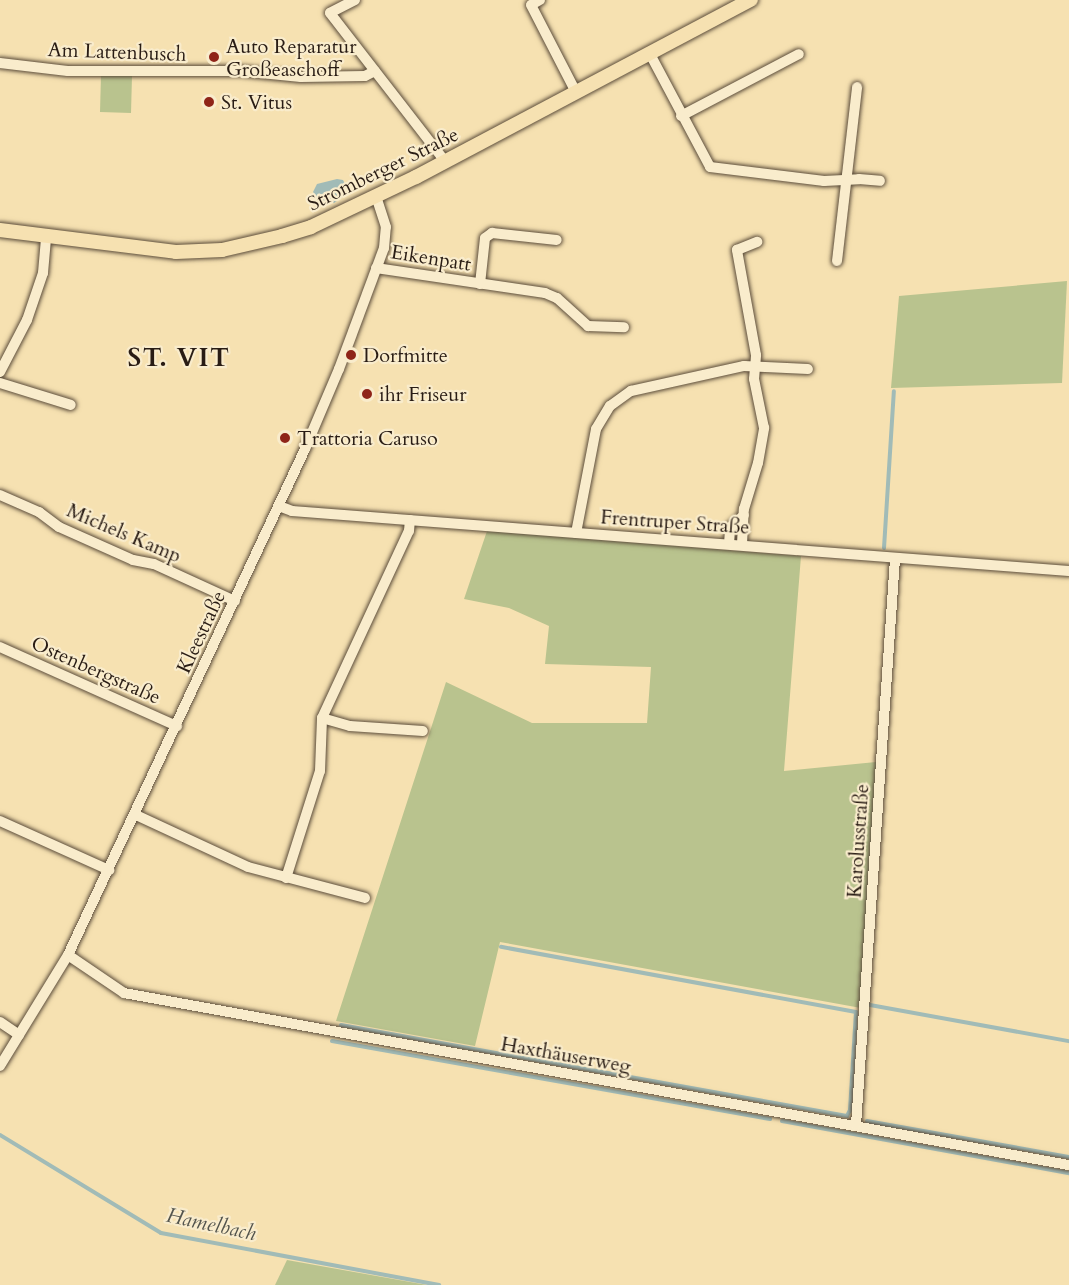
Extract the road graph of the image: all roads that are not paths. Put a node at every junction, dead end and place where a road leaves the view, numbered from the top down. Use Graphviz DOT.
graph roads {
  1 [pos="355,0"];
  2 [pos="540,0"];
  3 [pos="751,0"];
  4 [pos="650,54"];
  5 [pos="799,54"];
  6 [pos="0,63"];
  7 [pos="375,71"];
  8 [pos="857,87"];
  9 [pos="576,93"];
  10 [pos="681,116"];
  11 [pos="445,161"];
  12 [pos="847,181"];
  13 [pos="880,181"];
  14 [pos="376,197"];
  15 [pos="0,230"];
  16 [pos="46,236"];
  17 [pos="556,240"];
  18 [pos="757,242"];
  19 [pos="837,261"];
  20 [pos="376,268"];
  21 [pos="480,284"];
  22 [pos="624,327"];
  23 [pos="754,366"];
  24 [pos="808,369"];
  25 [pos="0,372"];
  26 [pos="0,383"];
  27 [pos="71,405"];
  28 [pos="0,495"];
  29 [pos="279,506"];
  30 [pos="744,515"];
  31 [pos="410,520"];
  32 [pos="576,532"];
  33 [pos="729,543"];
  34 [pos="742,544"];
  35 [pos="895,559"];
  36 [pos="1069,571"];
  37 [pos="235,601"];
  38 [pos="0,647"];
  39 [pos="322,718"];
  40 [pos="177,726"];
  41 [pos="423,731"];
  42 [pos="136,815"];
  43 [pos="0,821"];
  44 [pos="109,870"];
  45 [pos="286,878"];
  46 [pos="365,897"];
  47 [pos="68,955"];
  48 [pos="0,1022"];
  49 [pos="19,1035"];
  50 [pos="0,1066"];
  51 [pos="856,1125"];
  52 [pos="1069,1165"];
  1 -- 7 [label="street"];
  2 -- 9 [label="street"];
  3 -- 4 [label="main road, Stromberger Straße"];
  4 -- 9 [label="main road, Stromberger Straße"];
  4 -- 10 [label="street"];
  5 -- 10 [label="street"];
  6 -- 7 [label="street, Am Lattenbusch"];
  7 -- 11 [label="street"];
  8 -- 12 [label="street"];
  9 -- 11 [label="main road, Stromberger Straße"];
  10 -- 12 [label="street"];
  11 -- 14 [label="main road, Stromberger Straße"];
  12 -- 13 [label="street"];
  12 -- 19 [label="street"];
  14 -- 16 [label="main road, Stromberger Straße"];
  14 -- 20 [label="street, Kleestraße"];
  15 -- 16 [label="main road, Stromberger Straße"];
  16 -- 25 [label="street"];
  17 -- 21 [label="street, Eikenpatt"];
  18 -- 23 [label="street"];
  20 -- 21 [label="street, Eikenpatt"];
  20 -- 29 [label="street, Kleestraße"];
  21 -- 22 [label="street, Eikenpatt"];
  23 -- 24 [label="street"];
  23 -- 30 [label="street"];
  23 -- 32 [label="street"];
  26 -- 27 [label="street"];
  28 -- 37 [label="street, Michels Kamp"];
  29 -- 31 [label="street, Frentruper Straße"];
  29 -- 37 [label="street, Kleestraße"];
  30 -- 33 [label="street"];
  30 -- 34 [label="street"];
  31 -- 32 [label="street, Frentruper Straße"];
  31 -- 39 [label="street"];
  32 -- 33 [label="street, Frentruper Straße"];
  33 -- 34 [label="street, Frentruper Straße"];
  34 -- 35 [label="street, Frentruper Straße"];
  35 -- 36 [label="street, Frentruper Straße"];
  35 -- 51 [label="street, Karolusstraße"];
  37 -- 40 [label="street, Kleestraße"];
  38 -- 40 [label="street, Ostenbergstraße"];
  39 -- 41 [label="street"];
  39 -- 45 [label="street"];
  40 -- 42 [label="street, Kleestraße"];
  42 -- 44 [label="street, Kleestraße"];
  42 -- 45 [label="street"];
  43 -- 44 [label="street"];
  44 -- 47 [label="street, Kleestraße"];
  45 -- 46 [label="street"];
  47 -- 49 [label="street, Kleestraße"];
  47 -- 51 [label="street, Haxthäuserweg"];
  48 -- 49 [label="street"];
  49 -- 50 [label="street, Kleestraße"];
  51 -- 52 [label="street, Haxthäuserweg"];
}
